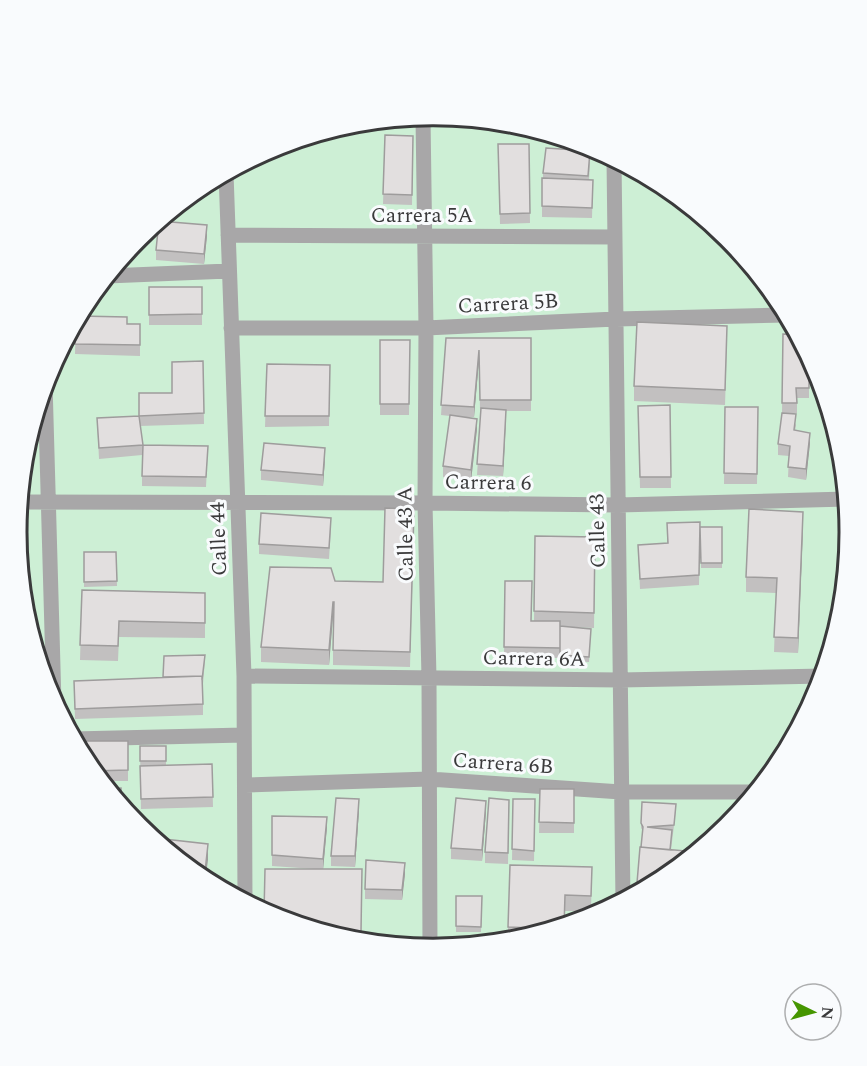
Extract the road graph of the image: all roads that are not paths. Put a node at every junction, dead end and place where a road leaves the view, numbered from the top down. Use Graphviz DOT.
graph roads {
  1 [pos="423,126"];
  2 [pos="614,169"];
  3 [pos="226,183"];
  4 [pos="228,235"];
  5 [pos="426,236"];
  6 [pos="615,237"];
  7 [pos="229,271"];
  8 [pos="120,275"];
  9 [pos="776,315"];
  10 [pos="616,318"];
  11 [pos="231,328"];
  12 [pos="426,328"];
  13 [pos="46,412"];
  14 [pos="838,499"];
  15 [pos="49,501"];
  16 [pos="28,502"];
  17 [pos="237,503"];
  18 [pos="425,503"];
  19 [pos="618,505"];
  20 [pos="53,676"];
  21 [pos="244,676"];
  22 [pos="814,676"];
  23 [pos="429,678"];
  24 [pos="620,680"];
  25 [pos="244,735"];
  26 [pos="83,739"];
  27 [pos="429,779"];
  28 [pos="244,785"];
  29 [pos="621,792"];
  30 [pos="746,792"];
  31 [pos="623,893"];
  32 [pos="246,894"];
  33 [pos="430,939"];
  1 -- 5 [label="street, Calle 43 A"];
  2 -- 6 [label="street, Calle 43"];
  3 -- 4 [label="street, Calle 44"];
  4 -- 5 [label="street, Carrera 5A"];
  4 -- 7 [label="street, Calle 44"];
  5 -- 6 [label="street, Carrera 5A"];
  5 -- 12 [label="street, Calle 43 A"];
  6 -- 10 [label="street, Calle 43"];
  7 -- 8 [label="street"];
  7 -- 11 [label="street, Calle 44"];
  9 -- 10 [label="street, Carrera 5B"];
  10 -- 12 [label="street, Carrera 5B"];
  10 -- 19 [label="street, Calle 43"];
  11 -- 12 [label="street, Carrera 5B"];
  11 -- 17 [label="street, Calle 44"];
  12 -- 18 [label="street, Calle 43 A"];
  13 -- 15 [label="street"];
  14 -- 19 [label="street, Carrera 6"];
  15 -- 16 [label="street, Carrera 6"];
  15 -- 17 [label="street, Carrera 6"];
  15 -- 20 [label="street"];
  17 -- 18 [label="street, Carrera 6"];
  17 -- 21 [label="street, Calle 44"];
  18 -- 19 [label="street, Carrera 6"];
  18 -- 23 [label="street, Calle 43 A"];
  19 -- 24 [label="street, Calle 43"];
  21 -- 23 [label="street, Carrera 6A"];
  21 -- 25 [label="street, Calle 44"];
  22 -- 24 [label="street, Carrera 6A"];
  23 -- 24 [label="street, Carrera 6A"];
  23 -- 27 [label="street, Calle 43 A"];
  24 -- 29 [label="street, Calle 43"];
  25 -- 26 [label="street"];
  25 -- 28 [label="street, Calle 44"];
  27 -- 28 [label="street, Carrera 6B"];
  27 -- 29 [label="street, Carrera 6B"];
  27 -- 33 [label="street, Calle 43 A"];
  28 -- 32 [label="street, Calle 44"];
  29 -- 30 [label="street, Carrera 6B"];
  29 -- 31 [label="street, Calle 43"];
}
